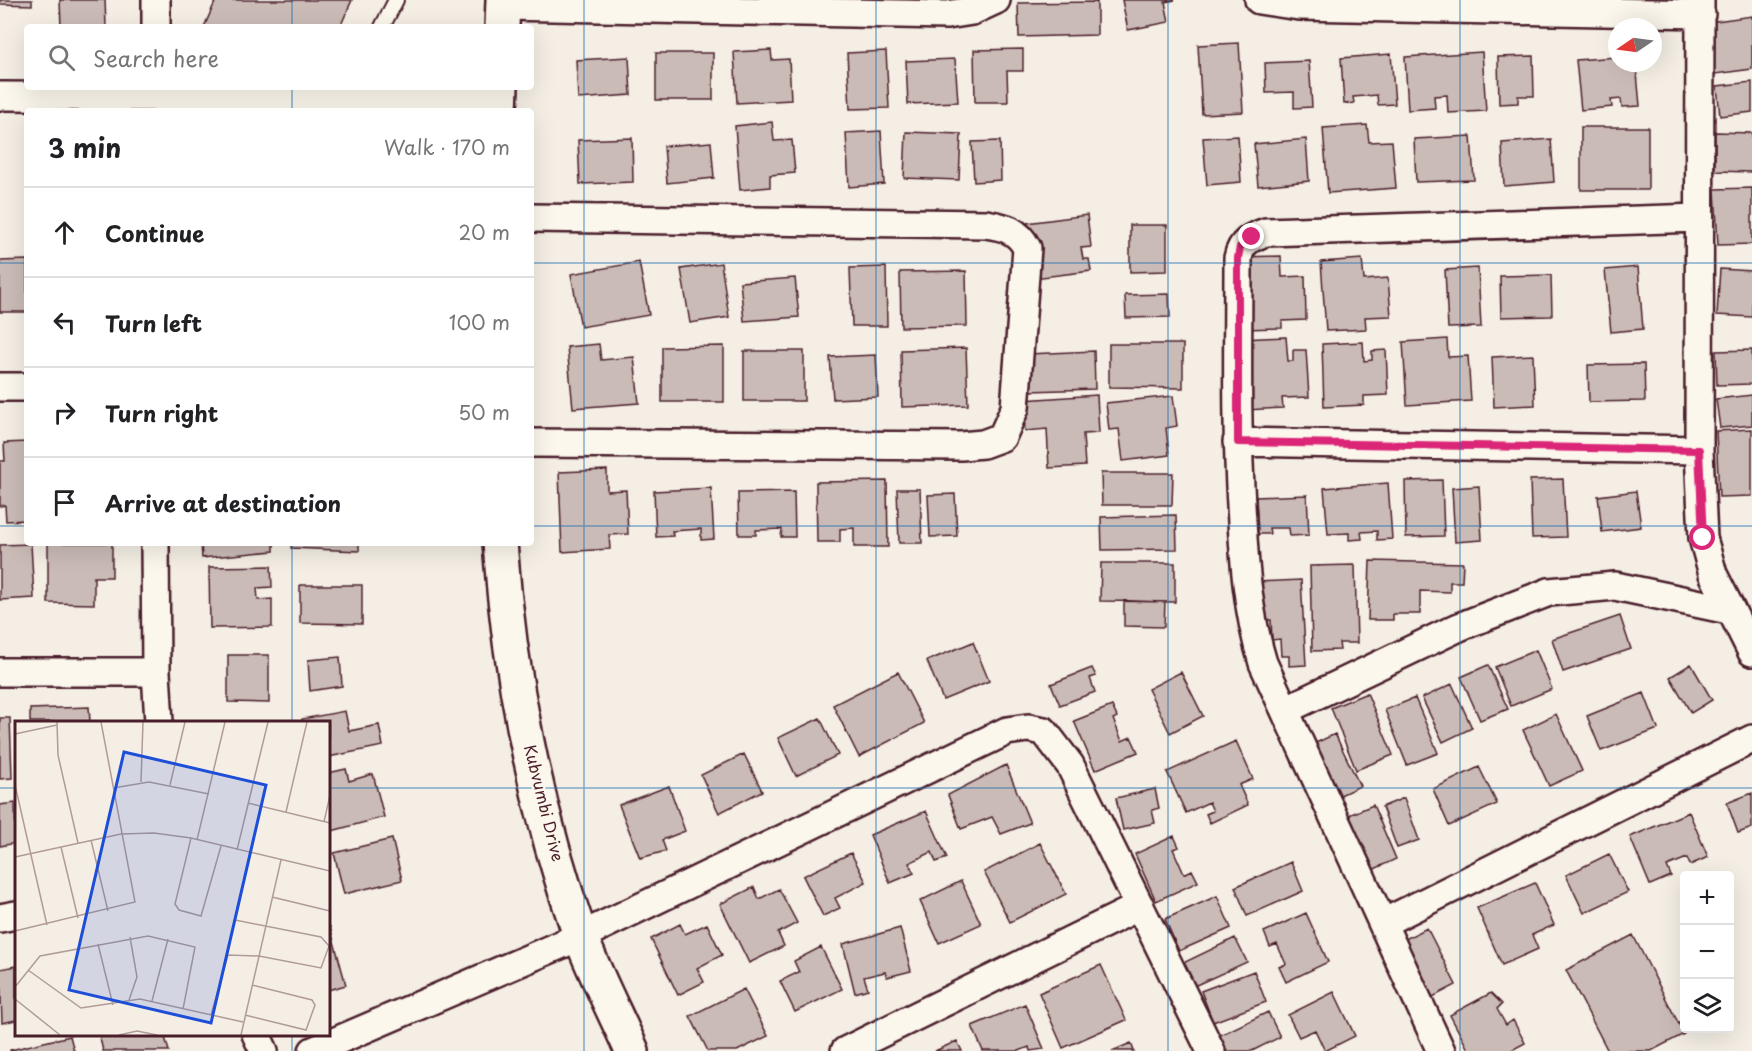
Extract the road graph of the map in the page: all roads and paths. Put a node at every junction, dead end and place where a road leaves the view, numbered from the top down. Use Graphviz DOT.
graph roads {
  1 [pos="156,0"];
  2 [pos="396,0"];
  3 [pos="996,0"];
  4 [pos="1259,0"];
  5 [pos="1700,7"];
  6 [pos="503,11"];
  7 [pos="156,24"];
  8 [pos="384,24"];
  9 [pos="156,92"];
  10 [pos="364,92"];
  11 [pos="0,96"];
  12 [pos="500,99"];
  13 [pos="534,218"];
  14 [pos="1700,218"];
  15 [pos="0,387"];
  16 [pos="24,387"];
  17 [pos="1238,442"];
  18 [pos="534,443"];
  19 [pos="1699,450"];
  20 [pos="155,546"];
  21 [pos="500,546"];
  22 [pos="1729,610"];
  23 [pos="1752,652"];
  24 [pos="0,672"];
  25 [pos="156,672"];
  26 [pos="1285,710"];
  27 [pos="159,721"];
  28 [pos="1752,739"];
  29 [pos="1140,906"];
  30 [pos="15,915"];
  31 [pos="0,918"];
  32 [pos="1383,923"];
  33 [pos="580,936"];
  34 [pos="256,1036"];
  35 [pos="264,1051"];
  36 [pos="313,1051"];
  37 [pos="632,1051"];
  38 [pos="845,1051"];
  39 [pos="1211,1051"];
  40 [pos="1441,1051"];
  1 -- 7 [label="street"];
  2 -- 8 [label="lane"];
  3 -- 6 [label="street"];
  4 -- 5 [label="street"];
  5 -- 14 [label="street"];
  9 -- 10 [label="street"];
  9 -- 11 [label="street"];
  10 -- 12 [label="street"];
  13 -- 18 [label="street"];
  14 -- 17 [label="street"];
  14 -- 19 [label="street"];
  15 -- 16 [label="street"];
  17 -- 19 [label="street"];
  17 -- 26 [label="street"];
  19 -- 22 [label="street"];
  20 -- 25 [label="street"];
  21 -- 33 [label="street, Kubvumbi Drive"];
  22 -- 23 [label="street"];
  22 -- 26 [label="street"];
  24 -- 25 [label="street"];
  25 -- 27 [label="street"];
  26 -- 32 [label="street"];
  28 -- 32 [label="street"];
  29 -- 33 [label="street"];
  29 -- 38 [label="street"];
  29 -- 39 [label="street"];
  30 -- 31 [label="street"];
  32 -- 40 [label="street"];
  33 -- 36 [label="street"];
  33 -- 37 [label="street, Kubvumbi Drive"];
  34 -- 35 [label="street"];
}
